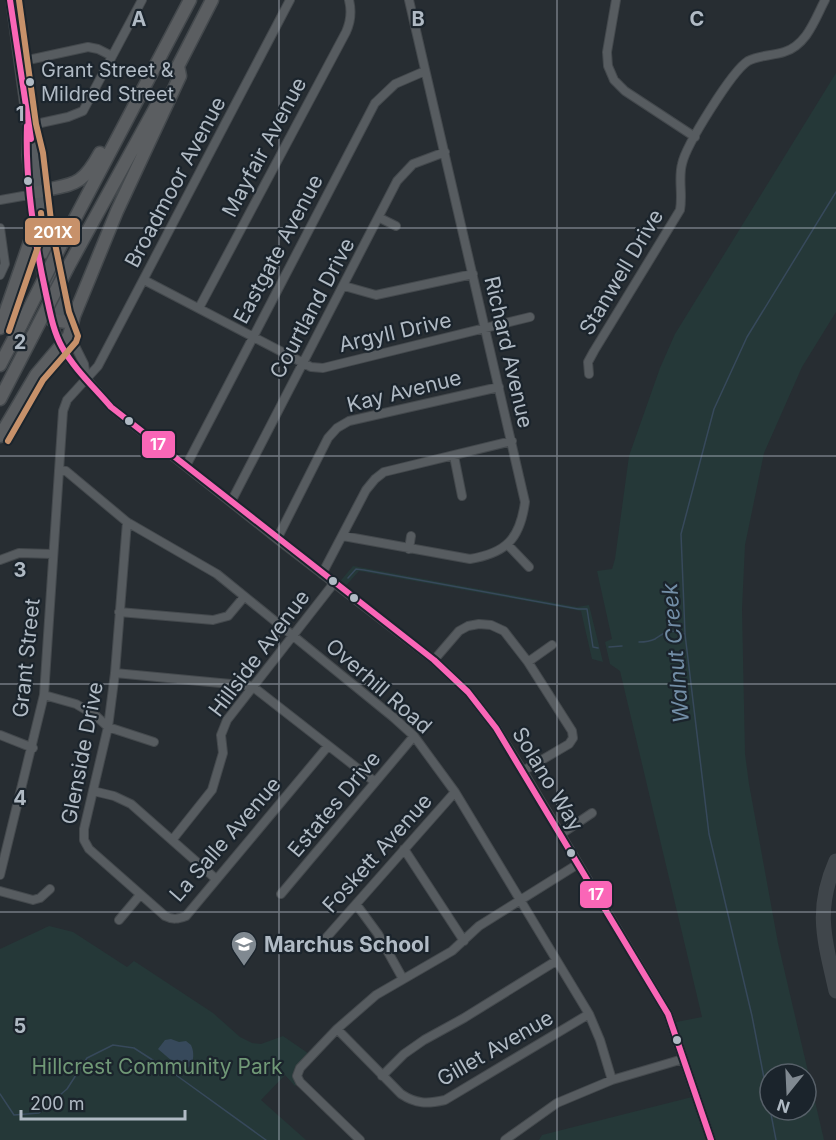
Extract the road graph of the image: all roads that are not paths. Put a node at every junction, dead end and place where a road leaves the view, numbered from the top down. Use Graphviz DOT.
graph roads {
  1 [pos="11,0"];
  2 [pos="142,0"];
  3 [pos="212,0"];
  4 [pos="290,0"];
  5 [pos="349,0"];
  6 [pos="409,0"];
  7 [pos="616,0"];
  8 [pos="822,1"];
  9 [pos="188,4"];
  10 [pos="112,56"];
  11 [pos="19,62"];
  12 [pos="178,66"];
  13 [pos="425,71"];
  14 [pos="27,126"];
  15 [pos="695,136"];
  16 [pos="445,152"];
  17 [pos="34,194"];
  18 [pos="0,200"];
  19 [pos="380,218"];
  20 [pos="396,226"];
  21 [pos="0,228"];
  22 [pos="34,231"];
  23 [pos="36,253"];
  24 [pos="473,274"];
  25 [pos="0,275"];
  26 [pos="144,280"];
  27 [pos="344,286"];
  28 [pos="199,308"];
  29 [pos="530,317"];
  30 [pos="63,320"];
  31 [pos="0,328"];
  32 [pos="486,329"];
  33 [pos="253,336"];
  34 [pos="65,340"];
  35 [pos="303,364"];
  36 [pos="0,365"];
  37 [pos="589,374"];
  38 [pos="86,377"];
  39 [pos="499,387"];
  40 [pos="0,399"];
  41 [pos="0,436"];
  42 [pos="512,441"];
  43 [pos="454,456"];
  44 [pos="186,466"];
  45 [pos="59,471"];
  46 [pos="462,496"];
  47 [pos="231,502"];
  48 [pos="126,522"];
  49 [pos="343,536"];
  50 [pos="411,536"];
  51 [pos="277,539"];
  52 [pos="507,544"];
  53 [pos="408,549"];
  54 [pos="52,554"];
  55 [pos="0,560"];
  56 [pos="529,567"];
  57 [pos="322,574"];
  58 [pos="334,583"];
  59 [pos="244,597"];
  60 [pos="119,612"];
  61 [pos="292,635"];
  62 [pos="552,645"];
  63 [pos="434,660"];
  64 [pos="528,662"];
  65 [pos="115,674"];
  66 [pos="252,686"];
  67 [pos="44,695"];
  68 [pos="108,727"];
  69 [pos="0,735"];
  70 [pos="414,736"];
  71 [pos="154,742"];
  72 [pos="327,746"];
  73 [pos="33,748"];
  74 [pos="523,771"];
  75 [pos="375,782"];
  76 [pos="93,791"];
  77 [pos="455,792"];
  78 [pos="592,813"];
  79 [pos="561,834"];
  80 [pos="172,839"];
  81 [pos="404,849"];
  82 [pos="578,864"];
  83 [pos="0,875"];
  84 [pos="216,879"];
  85 [pos="50,889"];
  86 [pos="0,891"];
  87 [pos="281,894"];
  88 [pos="140,895"];
  89 [pos="520,900"];
  90 [pos="356,904"];
  91 [pos="119,920"];
  92 [pos="326,938"];
  93 [pos="464,941"];
  94 [pos="556,961"];
  95 [pos="403,979"];
  96 [pos="589,1014"];
  97 [pos="337,1029"];
  98 [pos="682,1059"];
  99 [pos="382,1076"];
  100 [pos="612,1080"];
  101 [pos="360,1140"];
  102 [pos="505,1140"];
  103 [pos="711,1140"];
  1 -- 11 [label="street"];
  2 -- 10 [label="street"];
  3 -- 12 [label="highway"];
  4 -- 26 [label="street, Broadmoor Avenue"];
  5 -- 28 [label="street, Mayfair Avenue"];
  6 -- 13 [label="street, Richard Avenue"];
  7 -- 15 [label="street"];
  8 -- 15 [label="street, Stanwell Drive"];
  9 -- 17 [label="highway"];
  9 -- 36 [label="highway, bridge"];
  10 -- 11 [label="street"];
  10 -- 14 [label="street"];
  11 -- 14 [label="street"];
  12 -- 30 [label="highway"];
  12 -- 40 [label="highway, bridge"];
  13 -- 16 [label="street, Richard Avenue"];
  13 -- 33 [label="street, Eastgate Avenue"];
  14 -- 17 [label="street"];
  15 -- 37 [label="street, Stanwell Drive"];
  16 -- 19 [label="street, Courtland Drive"];
  16 -- 24 [label="street, Richard Avenue"];
  17 -- 18 [label="street"];
  17 -- 22 [label="street"];
  17 -- 23 [label="street"];
  19 -- 20 [label="street"];
  19 -- 27 [label="street, Courtland Drive"];
  21 -- 25 [label="street"];
  22 -- 23 [label="highway"];
  23 -- 30 [label="street"];
  23 -- 31 [label="highway"];
  24 -- 27 [label="street"];
  24 -- 32 [label="street, Richard Avenue"];
  26 -- 28 [label="street, Argyll Drive"];
  26 -- 38 [label="street, Broadmoor Avenue"];
  27 -- 35 [label="street, Courtland Drive"];
  28 -- 33 [label="street, Argyll Drive"];
  29 -- 32 [label="street, Argyll Drive"];
  30 -- 34 [label="highway"];
  30 -- 34 [label="street"];
  32 -- 35 [label="street, Argyll Drive"];
  32 -- 39 [label="street, Richard Avenue"];
  33 -- 35 [label="street, Argyll Drive"];
  33 -- 44 [label="street, Eastgate Avenue"];
  34 -- 38 [label="street"];
  34 -- 38 [label="street"];
  34 -- 41 [label="highway"];
  35 -- 47 [label="street, Courtland Drive"];
  38 -- 44 [label="street, Solano Way"];
  38 -- 45 [label="street, Grant Street"];
  39 -- 42 [label="street, Richard Avenue"];
  39 -- 51 [label="street, Kay Avenue"];
  42 -- 43 [label="street"];
  42 -- 52 [label="street, Richard Avenue"];
  43 -- 46 [label="street"];
  43 -- 49 [label="street"];
  44 -- 47 [label="street, Solano Way"];
  45 -- 48 [label="street, Overhill Road"];
  45 -- 54 [label="street, Grant Street"];
  47 -- 51 [label="street, Solano Way"];
  48 -- 59 [label="street, Overhill Road"];
  48 -- 60 [label="street, Glenside Drive"];
  49 -- 53 [label="street"];
  49 -- 57 [label="street"];
  50 -- 53 [label="street"];
  51 -- 57 [label="street, Solano Way"];
  52 -- 53 [label="street"];
  52 -- 56 [label="street"];
  54 -- 55 [label="street"];
  54 -- 67 [label="street, Grant Street"];
  57 -- 58 [label="street, Solano Way"];
  58 -- 61 [label="street, Hillside Avenue"];
  58 -- 63 [label="street, Solano Way"];
  59 -- 60 [label="street"];
  59 -- 61 [label="street, Overhill Road"];
  60 -- 65 [label="street, Glenside Drive"];
  61 -- 66 [label="street, Hillside Avenue"];
  61 -- 70 [label="street, Overhill Road"];
  62 -- 64 [label="street"];
  63 -- 64 [label="street"];
  63 -- 74 [label="street, Solano Way"];
  64 -- 74 [label="street"];
  65 -- 66 [label="street"];
  65 -- 68 [label="street, Glenside Drive"];
  66 -- 72 [label="street"];
  66 -- 80 [label="street, Hillside Avenue"];
  67 -- 68 [label="street"];
  67 -- 73 [label="street, Grant Street"];
  68 -- 71 [label="street"];
  68 -- 76 [label="street, Glenside Drive"];
  69 -- 73 [label="street"];
  70 -- 75 [label="street, Estates Drive"];
  70 -- 77 [label="street, Overhill Road"];
  72 -- 75 [label="street"];
  72 -- 84 [label="street, La Salle Avenue"];
  73 -- 83 [label="street, Grant Street"];
  74 -- 79 [label="street, Solano Way"];
  75 -- 87 [label="street, Estates Drive"];
  76 -- 80 [label="street"];
  76 -- 88 [label="street, Glenside Drive"];
  77 -- 81 [label="street, Foskett Avenue"];
  77 -- 89 [label="street, Overhill Road"];
  78 -- 79 [label="street"];
  79 -- 82 [label="street, Solano Way"];
  80 -- 84 [label="street"];
  81 -- 90 [label="street, Foskett Avenue"];
  81 -- 93 [label="street"];
  82 -- 89 [label="street"];
  82 -- 98 [label="street, Solano Way"];
  84 -- 88 [label="street, La Salle Avenue"];
  85 -- 86 [label="street"];
  88 -- 91 [label="street"];
  89 -- 93 [label="street"];
  89 -- 94 [label="street, Overhill Road"];
  90 -- 92 [label="street, Foskett Avenue"];
  90 -- 95 [label="street"];
  93 -- 95 [label="street"];
  94 -- 96 [label="street, Overhill Road"];
  94 -- 99 [label="street"];
  95 -- 97 [label="street"];
  96 -- 99 [label="street, Gillet Avenue"];
  96 -- 100 [label="street, Overhill Road"];
  97 -- 99 [label="street, Gillet Avenue"];
  97 -- 101 [label="street"];
  98 -- 100 [label="street"];
  98 -- 103 [label="street, Solano Way"];
  100 -- 102 [label="street"];
}
